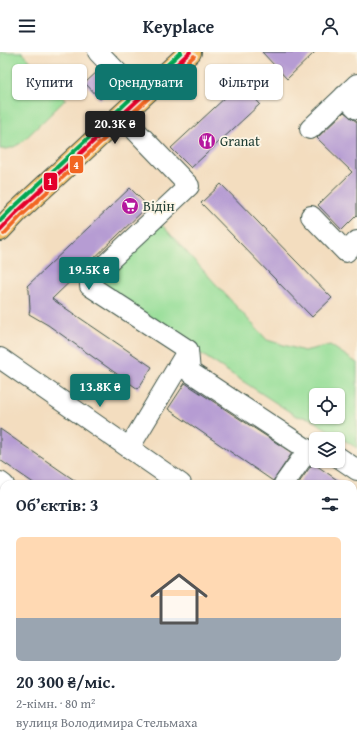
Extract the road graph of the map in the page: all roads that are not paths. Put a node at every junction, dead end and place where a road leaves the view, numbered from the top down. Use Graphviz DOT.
graph roads {
  1 [pos="98,52"];
  2 [pos="190,52"];
  3 [pos="109,64"];
  4 [pos="177,64"];
  5 [pos="353,96"];
  6 [pos="138,100"];
  7 [pos="310,129"];
  8 [pos="136,131"];
  9 [pos="8,215"];
  10 [pos="311,216"];
  11 [pos="0,230"];
  12 [pos="357,241"];
  13 [pos="188,350"];
  14 [pos="1,361"];
  15 [pos="129,448"];
  16 [pos="309,448"];
  17 [pos="309,454"];
  18 [pos="345,462"];
  19 [pos="357,470"];
  20 [pos="175,480"];
  21 [pos="287,480"];
  1 -- 3 [label="street"];
  2 -- 4 [label="main road"];
  5 -- 7 [label="street"];
  6 -- 9 [label="main road"];
  8 -- 13 [label="street"];
  9 -- 11 [label="main road"];
  10 -- 12 [label="street"];
  13 -- 15 [label="street"];
  13 -- 16 [label="street"];
  14 -- 15 [label="street"];
  15 -- 20 [label="street"];
  17 -- 21 [label="street"];
  18 -- 19 [label="street"];
}
